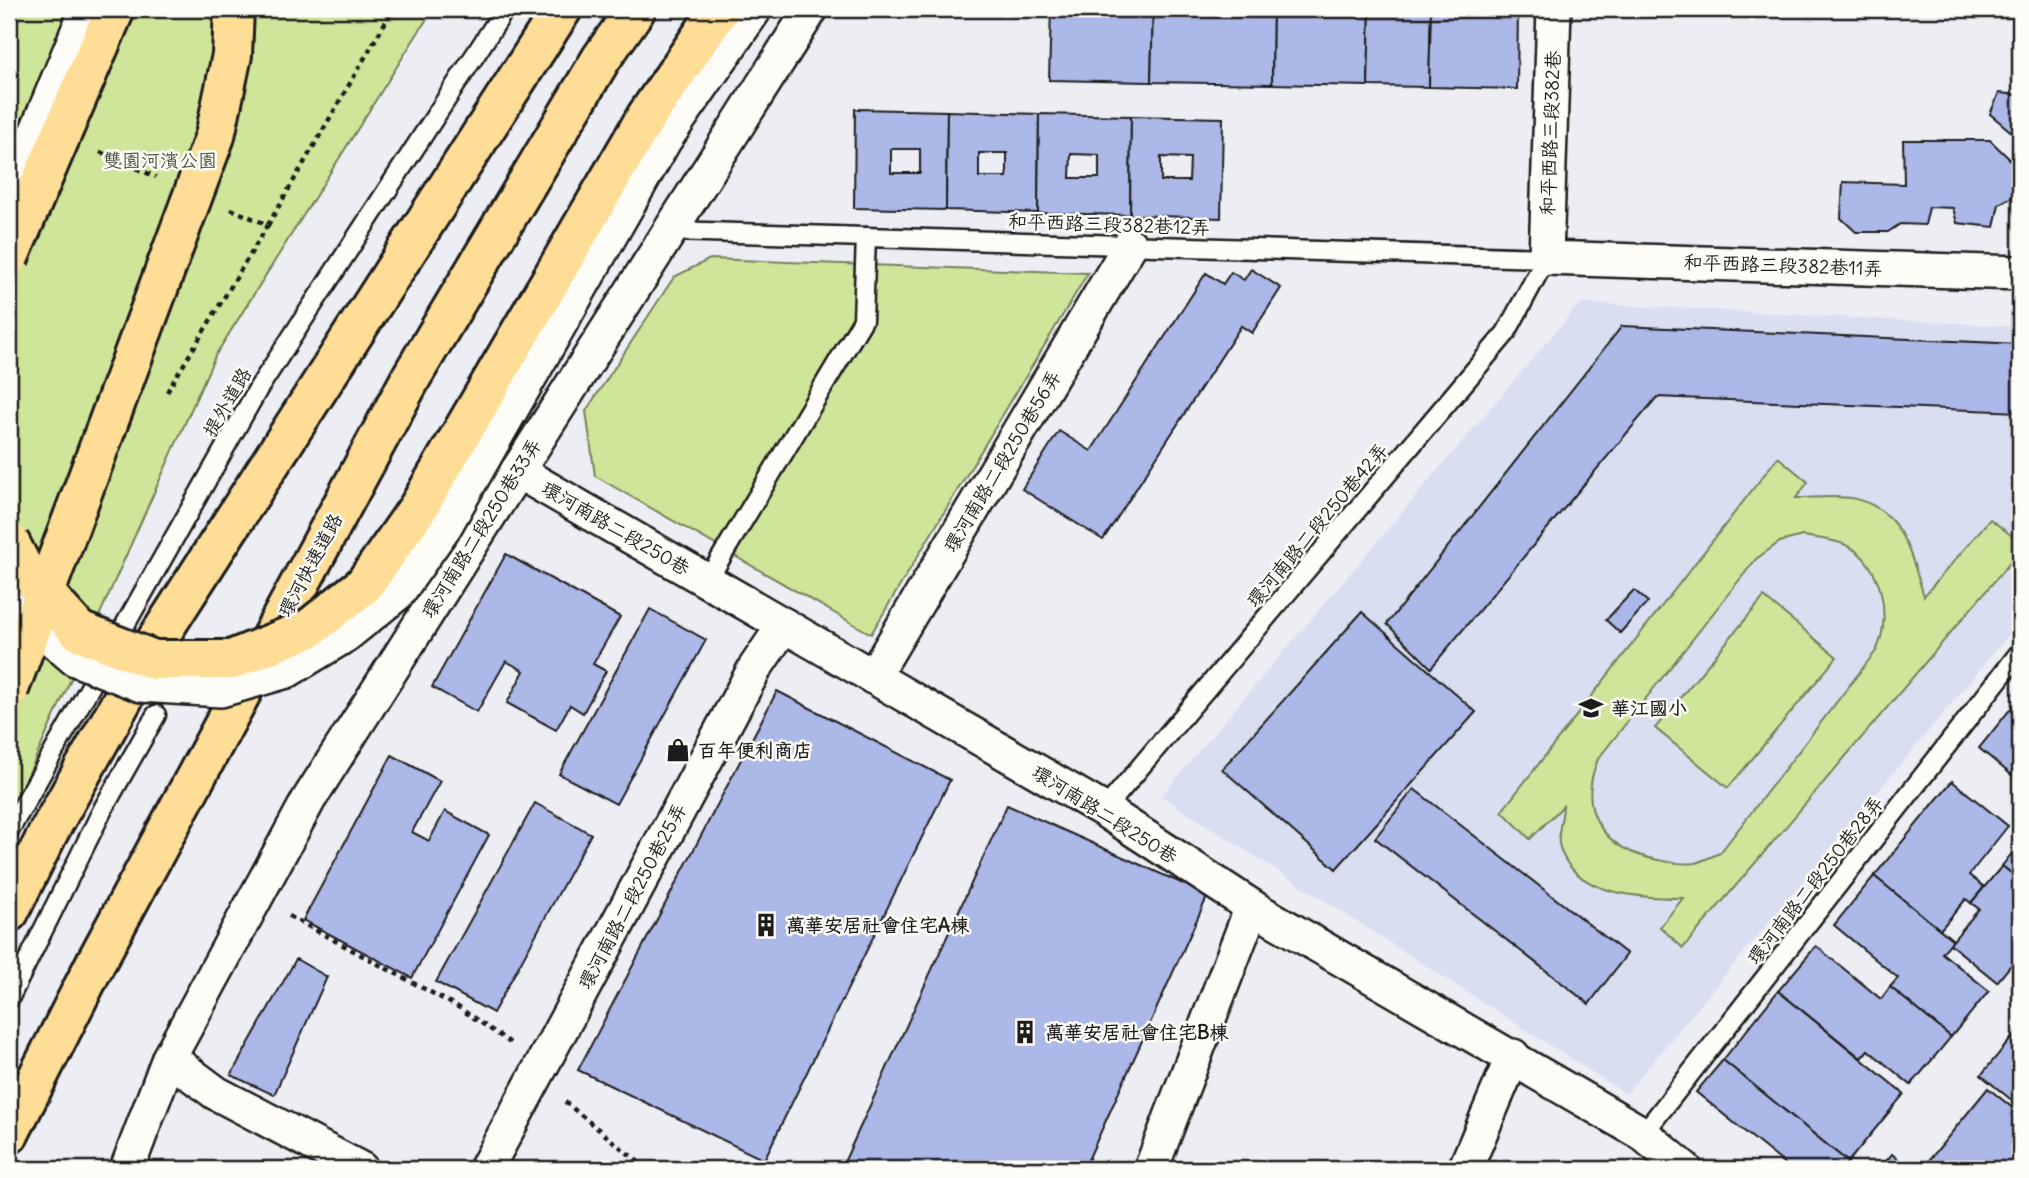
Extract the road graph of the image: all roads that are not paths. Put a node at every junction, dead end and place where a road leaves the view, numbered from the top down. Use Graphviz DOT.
graph roads {
  1 [pos="87,9"];
  2 [pos="115,9"];
  3 [pos="234,9"];
  4 [pos="505,9"];
  5 [pos="562,9"];
  6 [pos="636,9"];
  7 [pos="720,9"];
  8 [pos="755,9"];
  9 [pos="811,9"];
  10 [pos="1554,9"];
  11 [pos="9,198"];
  12 [pos="671,231"];
  13 [pos="866,237"];
  14 [pos="1130,245"];
  15 [pos="9,257"];
  16 [pos="1546,258"];
  17 [pos="2020,273"];
  18 [pos="517,471"];
  19 [pos="9,541"];
  20 [pos="707,581"];
  21 [pos="9,595"];
  22 [pos="784,625"];
  23 [pos="2020,652"];
  24 [pos="873,677"];
  25 [pos="9,689"];
  26 [pos="156,715"];
  27 [pos="1104,810"];
  28 [pos="9,831"];
  29 [pos="1252,907"];
  30 [pos="9,912"];
  31 [pos="9,999"];
  32 [pos="1513,1056"];
  33 [pos="169,1058"];
  34 [pos="9,1134"];
  35 [pos="1643,1134"];
  36 [pos="127,1169"];
  37 [pos="361,1169"];
  38 [pos="486,1169"];
  39 [pos="1151,1169"];
  40 [pos="1465,1169"];
  41 [pos="1685,1169"];
  1 -- 11 [label="street, bridge"];
  2 -- 15 [label="highway, bridge"];
  3 -- 25 [label="highway, bridge"];
  4 -- 28 [label="lane, 提外道路"];
  5 -- 30 [label="highway, bridge"];
  6 -- 34 [label="highway, 環河快速道路"];
  7 -- 19 [label="highway, bridge"];
  8 -- 21 [label="street, bridge"];
  9 -- 12 [label="street, 環河南路二段250巷33弄"];
  10 -- 16 [label="street, 和平西路三段382巷"];
  12 -- 13 [label="lane, 和平西路三段382巷12弄"];
  12 -- 18 [label="street, 環河南路二段250巷33弄"];
  13 -- 14 [label="lane, 和平西路三段382巷12弄"];
  13 -- 20 [label="lane"];
  14 -- 16 [label="lane, 和平西路三段382巷12弄"];
  14 -- 24 [label="street, 環河南路二段250巷56弄"];
  16 -- 17 [label="street, 和平西路三段382巷11弄"];
  16 -- 27 [label="lane, 環河南路二段250巷42弄"];
  18 -- 20 [label="street, 環河南路二段250巷"];
  18 -- 33 [label="street, 環河南路二段250巷33弄"];
  20 -- 22 [label="street, 環河南路二段250巷"];
  22 -- 24 [label="street, 環河南路二段250巷"];
  22 -- 38 [label="street, 環河南路二段250巷25弄"];
  23 -- 35 [label="lane, 環河南路二段250巷28弄"];
  24 -- 27 [label="street, 環河南路二段250巷"];
  26 -- 31 [label="lane"];
  27 -- 29 [label="street, 環河南路二段250巷"];
  29 -- 32 [label="street, 環河南路二段250巷"];
  29 -- 39 [label="street"];
  32 -- 35 [label="street, 環河南路二段250巷"];
  32 -- 40 [label="street"];
  33 -- 36 [label="street, 環河南路二段250巷33弄"];
  33 -- 37 [label="street"];
  35 -- 41 [label="street, 環河南路二段250巷"];
}
